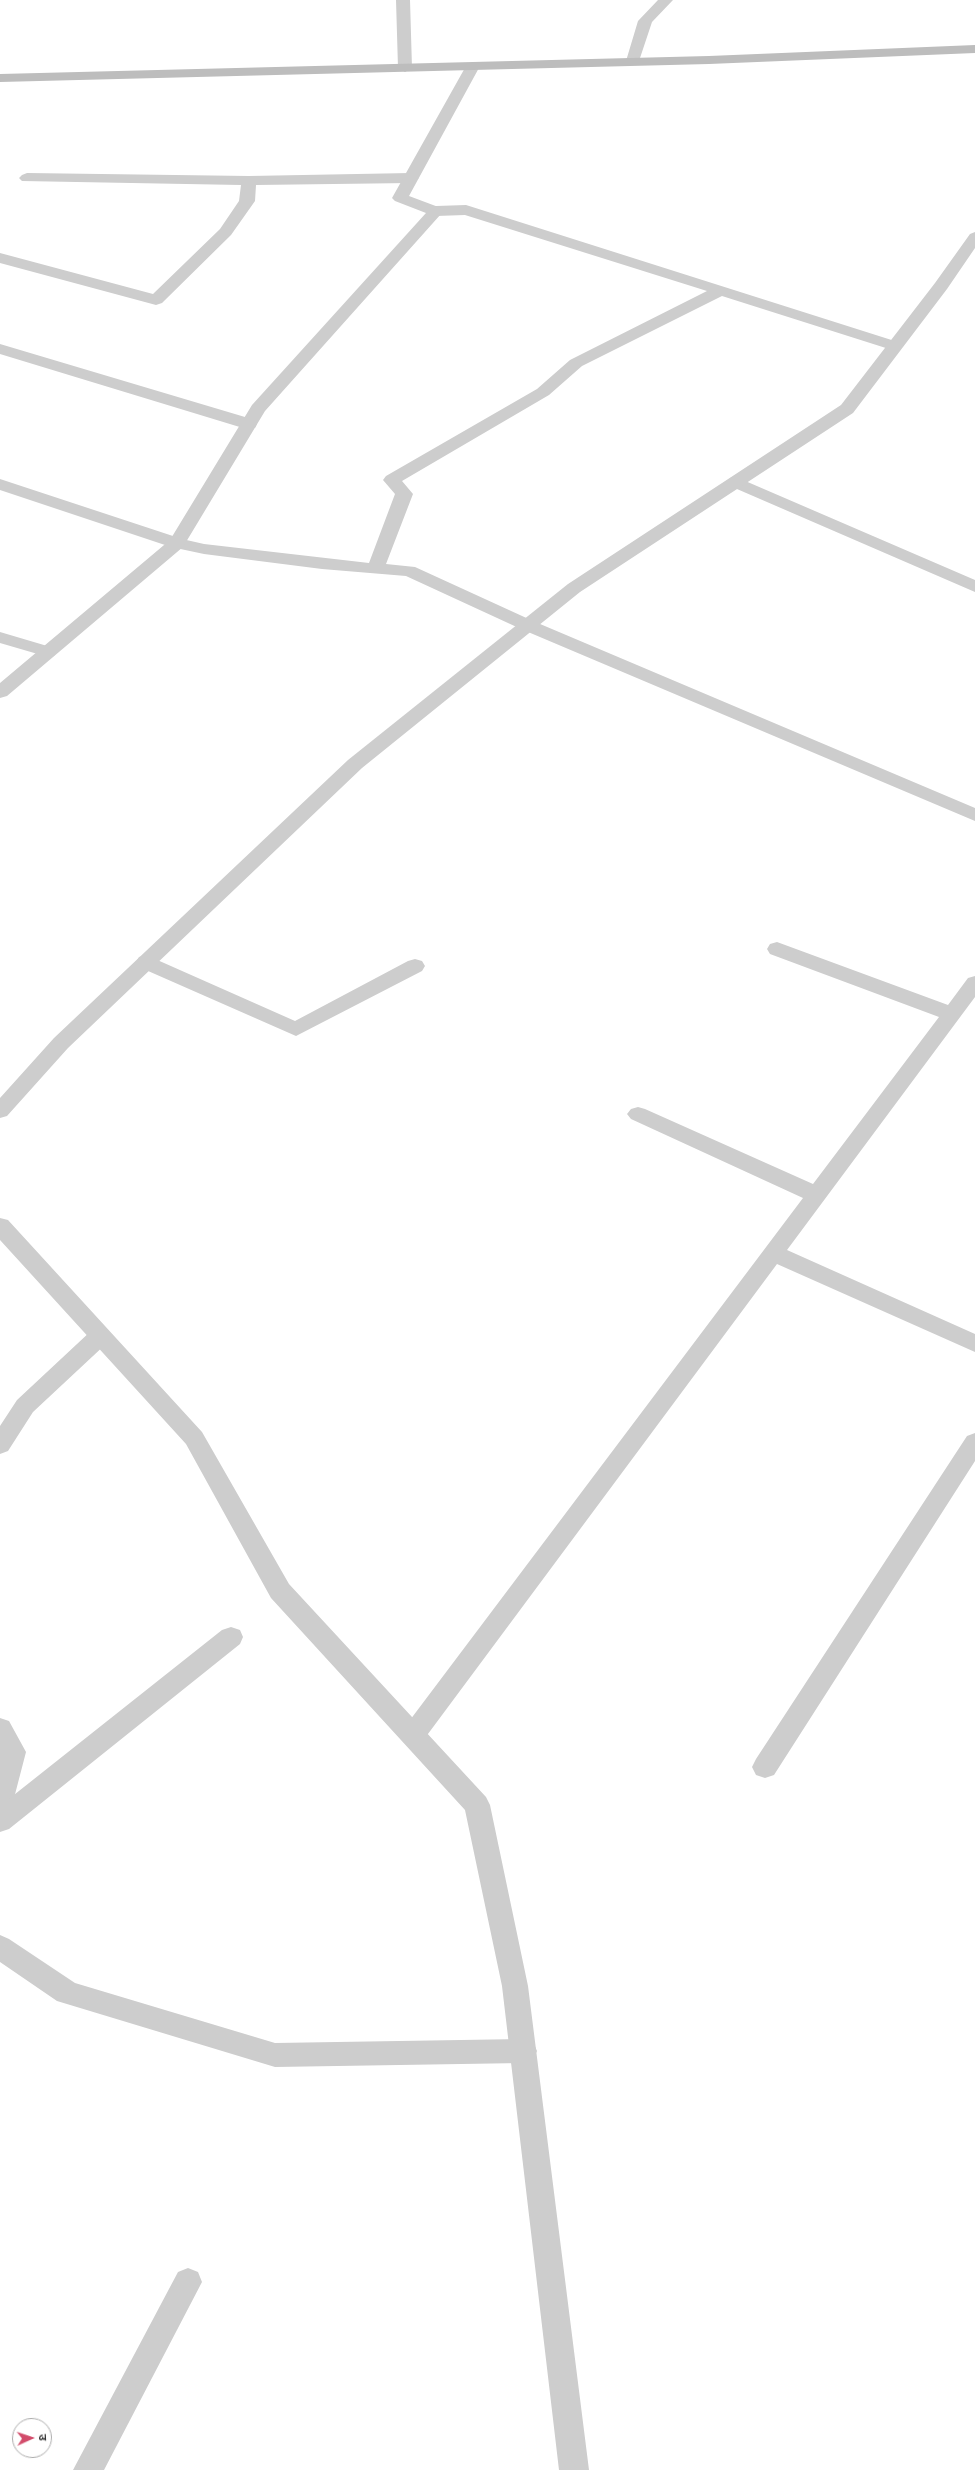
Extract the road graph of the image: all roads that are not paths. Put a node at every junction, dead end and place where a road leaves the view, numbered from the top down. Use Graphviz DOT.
graph roads {
  1 [pos="403,0"];
  2 [pos="666,0"];
  3 [pos="975,49"];
  4 [pos="633,61"];
  5 [pos="473,66"];
  6 [pos="405,68"];
  7 [pos="0,78"];
  8 [pos="27,178"];
  9 [pos="411,178"];
  10 [pos="249,181"];
  11 [pos="436,211"];
  12 [pos="975,237"];
  13 [pos="0,258"];
  14 [pos="722,290"];
  15 [pos="895,346"];
  16 [pos="0,349"];
  17 [pos="249,424"];
  18 [pos="736,482"];
  19 [pos="0,484"];
  20 [pos="178,543"];
  21 [pos="376,568"];
  22 [pos="975,587"];
  23 [pos="527,625"];
  24 [pos="0,637"];
  25 [pos="48,652"];
  26 [pos="0,692"];
  27 [pos="975,815"];
  28 [pos="777,949"];
  29 [pos="146,962"];
  30 [pos="415,966"];
  31 [pos="975,984"];
  32 [pos="952,1014"];
  33 [pos="0,1110"];
  34 [pos="638,1114"];
  35 [pos="817,1195"];
  36 [pos="0,1226"];
  37 [pos="773,1253"];
  38 [pos="100,1336"];
  39 [pos="975,1344"];
  40 [pos="975,1442"];
  41 [pos="0,1445"];
  42 [pos="231,1637"];
  43 [pos="0,1728"];
  44 [pos="413,1735"];
  45 [pos="765,1767"];
  46 [pos="0,1802"];
  47 [pos="0,1821"];
  48 [pos="0,1947"];
  49 [pos="524,2051"];
  50 [pos="188,2282"];
  51 [pos="88,2470"];
  52 [pos="574,2470"];
  1 -- 6 [label="street"];
  2 -- 4 [label="street"];
  3 -- 4 [label="street"];
  4 -- 5 [label="street"];
  5 -- 6 [label="street"];
  5 -- 9 [label="street"];
  6 -- 7 [label="street"];
  8 -- 10 [label="street"];
  9 -- 10 [label="street"];
  9 -- 11 [label="street"];
  10 -- 13 [label="street"];
  11 -- 14 [label="street"];
  11 -- 17 [label="street"];
  12 -- 15 [label="street"];
  14 -- 15 [label="street"];
  14 -- 21 [label="street"];
  15 -- 18 [label="street"];
  16 -- 17 [label="street"];
  17 -- 20 [label="street"];
  18 -- 22 [label="street"];
  18 -- 23 [label="street"];
  19 -- 20 [label="street"];
  20 -- 21 [label="street"];
  20 -- 25 [label="street"];
  21 -- 23 [label="street"];
  23 -- 27 [label="street"];
  23 -- 29 [label="street"];
  24 -- 25 [label="street"];
  25 -- 26 [label="street"];
  28 -- 32 [label="street"];
  29 -- 30 [label="street"];
  29 -- 33 [label="street"];
  31 -- 32 [label="street"];
  32 -- 35 [label="street"];
  34 -- 35 [label="street"];
  35 -- 37 [label="street"];
  36 -- 38 [label="street"];
  37 -- 39 [label="street"];
  37 -- 44 [label="street"];
  38 -- 41 [label="street"];
  38 -- 44 [label="street"];
  40 -- 45 [label="street"];
  42 -- 47 [label="street"];
  43 -- 46 [label="street"];
  44 -- 49 [label="street"];
  48 -- 49 [label="street"];
  49 -- 52 [label="street"];
  50 -- 51 [label="street"];
}
